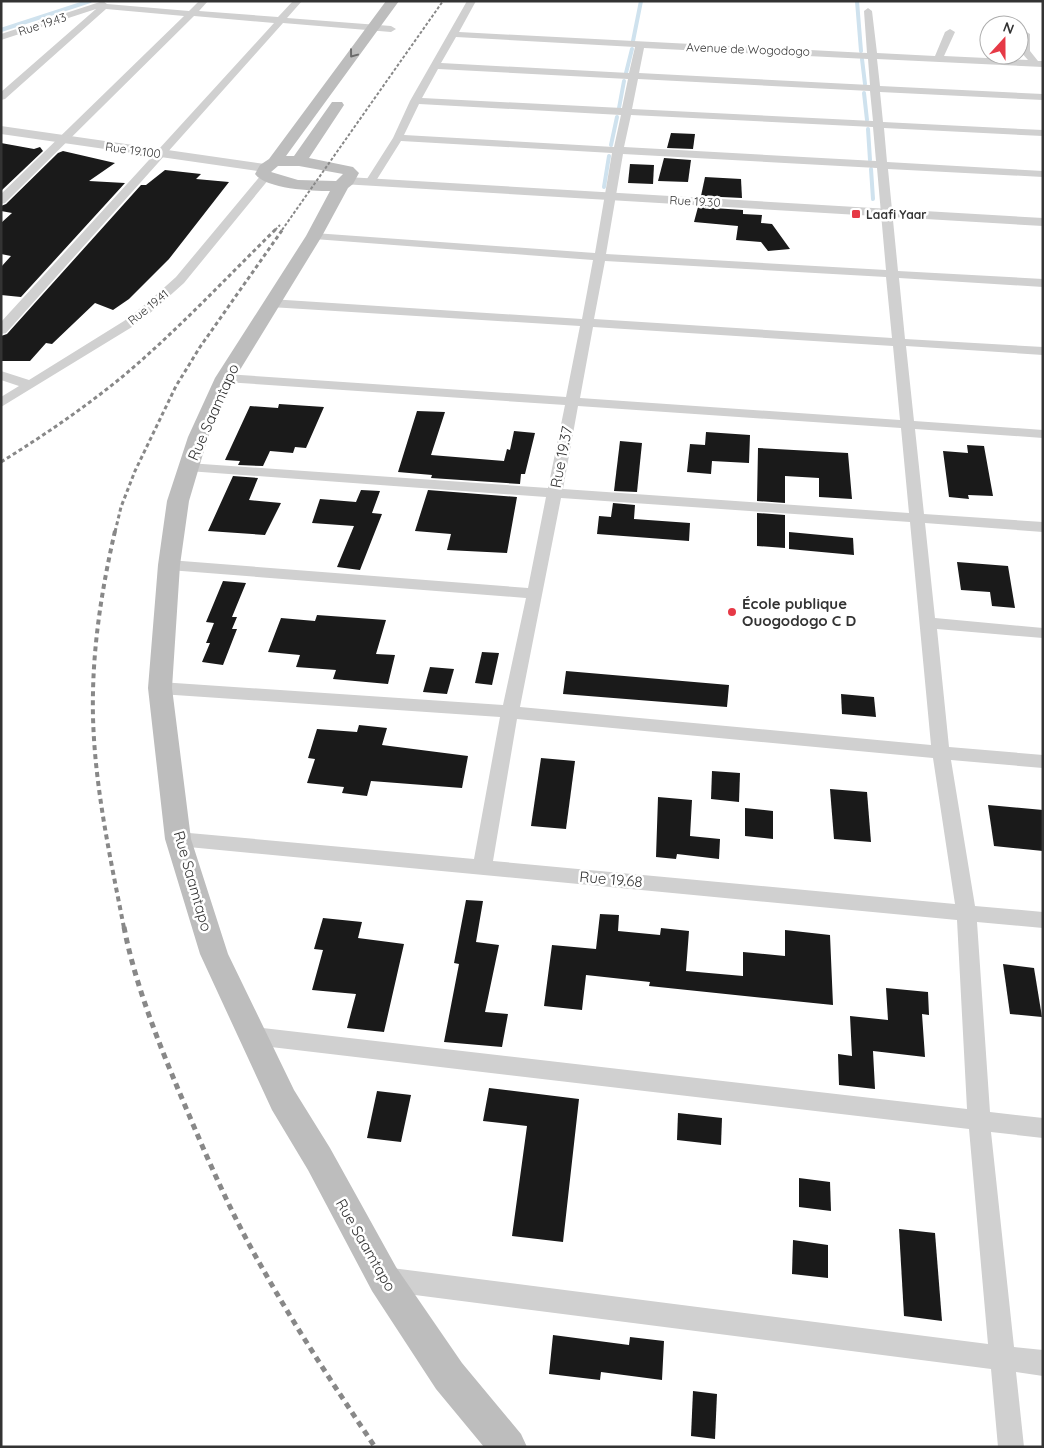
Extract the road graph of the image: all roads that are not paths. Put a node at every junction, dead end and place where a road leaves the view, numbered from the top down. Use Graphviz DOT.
graph roads {
  1 [pos="204,1"];
  2 [pos="298,1"];
  3 [pos="393,1"];
  4 [pos="472,1"];
  5 [pos="104,5"];
  6 [pos="868,11"];
  7 [pos="39,13"];
  8 [pos="192,13"];
  9 [pos="400,16"];
  10 [pos="282,20"];
  11 [pos="373,28"];
  12 [pos="52,29"];
  13 [pos="391,29"];
  14 [pos="950,32"];
  15 [pos="453,34"];
  16 [pos="1,37"];
  17 [pos="66,40"];
  18 [pos="380,44"];
  19 [pos="640,46"];
  20 [pos="870,54"];
  21 [pos="1029,54"];
  22 [pos="939,58"];
  23 [pos="1039,63"];
  24 [pos="436,66"];
  25 [pos="634,78"];
  26 [pos="875,88"];
  27 [pos="347,91"];
  28 [pos="1,97"];
  29 [pos="1043,97"];
  30 [pos="416,101"];
  31 [pos="627,112"];
  32 [pos="878,126"];
  33 [pos="1,130"];
  34 [pos="1043,133"];
  35 [pos="398,138"];
  36 [pos="64,140"];
  37 [pos="620,150"];
  38 [pos="162,154"];
  39 [pos="300,161"];
  40 [pos="882,165"];
  41 [pos="268,169"];
  42 [pos="1043,174"];
  43 [pos="370,182"];
  44 [pos="345,183"];
  45 [pos="611,196"];
  46 [pos="1,202"];
  47 [pos="887,213"];
  48 [pos="1043,222"];
  49 [pos="314,236"];
  50 [pos="600,257"];
  51 [pos="892,274"];
  52 [pos="1043,283"];
  53 [pos="270,304"];
  54 [pos="587,322"];
  55 [pos="1,330"];
  56 [pos="900,343"];
  57 [pos="1043,351"];
  58 [pos="1,375"];
  59 [pos="225,378"];
  60 [pos="30,385"];
  61 [pos="572,401"];
  62 [pos="1,403"];
  63 [pos="908,425"];
  64 [pos="1043,434"];
  65 [pos="188,467"];
  66 [pos="554,492"];
  67 [pos="917,518"];
  68 [pos="1043,527"];
  69 [pos="169,565"];
  70 [pos="535,594"];
  71 [pos="928,623"];
  72 [pos="1043,633"];
  73 [pos="160,688"];
  74 [pos="510,712"];
  75 [pos="941,752"];
  76 [pos="1043,762"];
  77 [pos="178,839"];
  78 [pos="482,868"];
  79 [pos="966,912"];
  80 [pos="1043,920"];
  81 [pos="253,1036"];
  82 [pos="979,1120"];
  83 [pos="1043,1128"];
  84 [pos="384,1279"];
  85 [pos="1003,1357"];
  86 [pos="1043,1363"];
  87 [pos="508,1447"];
  88 [pos="1011,1447"];
  1 -- 8 [label="street"];
  2 -- 10 [label="street"];
  3 -- 11 [label="main road, Rue 19.41"];
  4 -- 15 [label="street"];
  5 -- 8 [label="street"];
  5 -- 12 [label="street, Rue 19.43"];
  5 -- 17 [label="street"];
  6 -- 20 [label="street"];
  7 -- 12 [label="street"];
  8 -- 10 [label="street"];
  8 -- 36 [label="street"];
  9 -- 13 [label="main road"];
  10 -- 11 [label="street"];
  10 -- 38 [label="street"];
  11 -- 13 [label="street"];
  11 -- 41 [label="main road, Rue 19.41, one-way"];
  12 -- 16 [label="street, Rue 19.43"];
  12 -- 17 [label="street"];
  13 -- 18 [label="main road"];
  14 -- 22 [label="street"];
  15 -- 19 [label="street, Avenue de Wogodogo"];
  15 -- 24 [label="street"];
  17 -- 28 [label="street"];
  19 -- 20 [label="street, Avenue de Wogodogo"];
  19 -- 25 [label="street, Rue 19.37"];
  20 -- 22 [label="street, Avenue de Wogodogo"];
  20 -- 26 [label="street"];
  21 -- 23 [label="street"];
  22 -- 23 [label="street, Avenue de Wogodogo"];
  24 -- 25 [label="street"];
  24 -- 30 [label="street"];
  25 -- 26 [label="street"];
  25 -- 31 [label="street, Rue 19.37"];
  26 -- 29 [label="street"];
  26 -- 32 [label="street"];
  27 -- 39 [label="main road"];
  30 -- 31 [label="street"];
  30 -- 35 [label="street"];
  31 -- 32 [label="street"];
  31 -- 37 [label="street, Rue 19.37"];
  32 -- 34 [label="street"];
  32 -- 40 [label="street"];
  33 -- 36 [label="street, Rue 19.100"];
  35 -- 37 [label="street"];
  35 -- 43 [label="street"];
  36 -- 38 [label="street, Rue 19.100"];
  36 -- 46 [label="street"];
  37 -- 40 [label="street"];
  37 -- 45 [label="street, Rue 19.37"];
  38 -- 41 [label="street, Rue 19.100"];
  38 -- 55 [label="street"];
  39 -- 41 [label="main road"];
  39 -- 44 [label="main road"];
  40 -- 42 [label="street"];
  40 -- 47 [label="street"];
  41 -- 44 [label="main road"];
  41 -- 60 [label="street, Rue 19.41"];
  43 -- 44 [label="street, Rue 19.30"];
  43 -- 45 [label="street, Rue 19.30"];
  44 -- 49 [label="main road, Rue Saamtapo"];
  45 -- 47 [label="street, Rue 19.30"];
  45 -- 50 [label="street, Rue 19.37"];
  47 -- 48 [label="street, Rue 19.30"];
  47 -- 51 [label="street"];
  49 -- 50 [label="street"];
  49 -- 53 [label="main road, Rue Saamtapo"];
  50 -- 51 [label="street"];
  50 -- 54 [label="street, Rue 19.37"];
  51 -- 52 [label="street"];
  51 -- 56 [label="street"];
  53 -- 54 [label="street"];
  53 -- 59 [label="main road, Rue Saamtapo"];
  54 -- 56 [label="street"];
  54 -- 61 [label="street, Rue 19.37"];
  56 -- 57 [label="street"];
  56 -- 63 [label="street"];
  58 -- 60 [label="street"];
  59 -- 61 [label="street"];
  59 -- 65 [label="main road, Rue Saamtapo"];
  60 -- 62 [label="street, Rue 19.41"];
  61 -- 63 [label="street"];
  61 -- 66 [label="street, Rue 19.37"];
  63 -- 64 [label="street"];
  63 -- 67 [label="street"];
  65 -- 66 [label="street"];
  65 -- 69 [label="main road, Rue Saamtapo"];
  66 -- 67 [label="street"];
  66 -- 70 [label="street, Rue 19.37"];
  67 -- 68 [label="street"];
  67 -- 71 [label="street"];
  69 -- 70 [label="street"];
  69 -- 73 [label="main road, Rue Saamtapo"];
  70 -- 74 [label="street, Rue 19.37"];
  71 -- 72 [label="street"];
  71 -- 75 [label="street"];
  73 -- 74 [label="street"];
  73 -- 77 [label="main road, Rue Saamtapo"];
  74 -- 75 [label="street"];
  74 -- 78 [label="street, Rue 19.37"];
  75 -- 76 [label="street"];
  75 -- 79 [label="street"];
  77 -- 78 [label="street, Rue 19.68"];
  77 -- 81 [label="main road, Rue Saamtapo"];
  78 -- 79 [label="street, Rue 19.68"];
  79 -- 80 [label="street, Rue 19.68"];
  79 -- 82 [label="street"];
  81 -- 82 [label="street"];
  81 -- 84 [label="main road, Rue Saamtapo"];
  82 -- 83 [label="street"];
  82 -- 85 [label="street"];
  84 -- 85 [label="street"];
  84 -- 87 [label="main road, Rue Saamtapo"];
  85 -- 86 [label="street"];
  85 -- 88 [label="street"];
}
